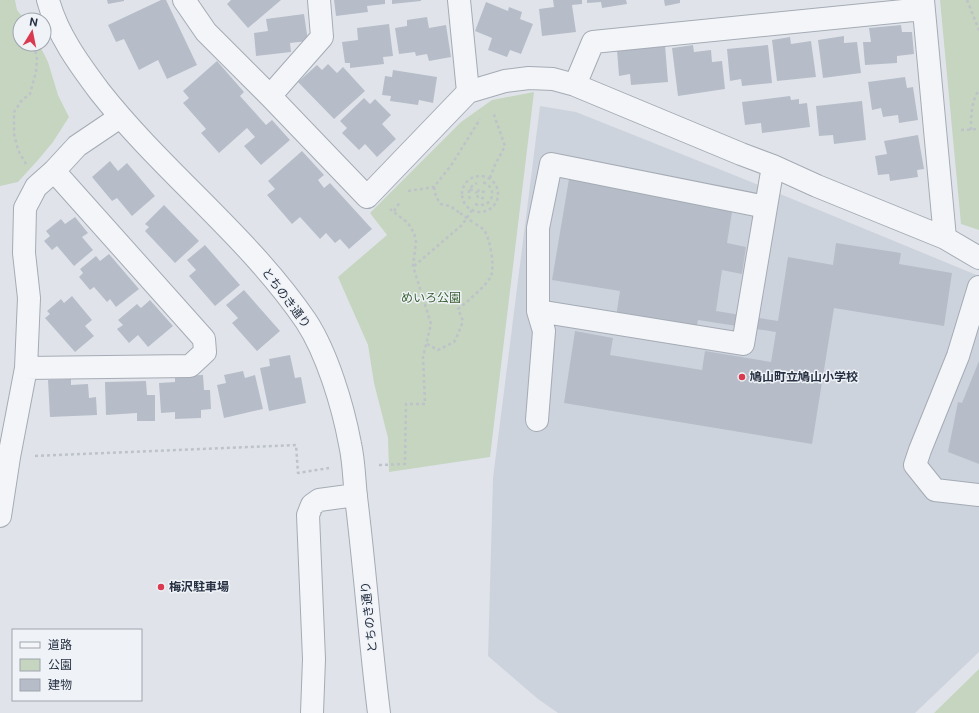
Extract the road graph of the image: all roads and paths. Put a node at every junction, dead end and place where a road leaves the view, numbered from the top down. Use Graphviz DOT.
graph roads {
  1 [pos="48,0"];
  2 [pos="184,0"];
  3 [pos="319,0"];
  4 [pos="459,0"];
  5 [pos="967,0"];
  6 [pos="923,5"];
  7 [pos="979,30"];
  8 [pos="36,52"];
  9 [pos="575,85"];
  10 [pos="979,90"];
  11 [pos="468,92"];
  12 [pos="270,96"];
  13 [pos="492,108"];
  14 [pos="120,116"];
  15 [pos="480,118"];
  16 [pos="979,129"];
  17 [pos="773,166"];
  18 [pos="48,176"];
  19 [pos="490,178"];
  20 [pos="481,182"];
  21 [pos="495,182"];
  22 [pos="477,183"];
  23 [pos="489,186"];
  24 [pos="434,187"];
  25 [pos="470,189"];
  26 [pos="374,190"];
  27 [pos="483,191"];
  28 [pos="462,192"];
  29 [pos="469,193"];
  30 [pos="477,193"];
  31 [pos="481,194"];
  32 [pos="485,194"];
  33 [pos="470,199"];
  34 [pos="475,204"];
  35 [pos="486,204"];
  36 [pos="480,206"];
  37 [pos="766,207"];
  38 [pos="472,210"];
  39 [pos="489,210"];
  40 [pos="394,211"];
  41 [pos="944,238"];
  42 [pos="979,258"];
  43 [pos="413,266"];
  44 [pos="979,287"];
  45 [pos="538,311"];
  46 [pos="427,344"];
  47 [pos="26,368"];
  48 [pos="537,420"];
  49 [pos="9,457"];
  50 [pos="374,466"];
  51 [pos="330,468"];
  52 [pos="2,489"];
  53 [pos="979,495"];
  54 [pos="356,496"];
  55 [pos="0,516"];
  56 [pos="312,713"];
  57 [pos="379,713"];
  1 -- 14 [label="street, とちのき通り"];
  2 -- 12 [label="street"];
  3 -- 12 [label="street"];
  4 -- 11 [label="street"];
  5 -- 7 [label="path"];
  6 -- 9 [label="street"];
  6 -- 41 [label="street"];
  8 -- 18 [label="path"];
  9 -- 11 [label="street"];
  9 -- 17 [label="street"];
  10 -- 16 [label="path"];
  11 -- 26 [label="street"];
  12 -- 26 [label="street"];
  13 -- 19 [label="path"];
  14 -- 18 [label="street"];
  14 -- 54 [label="street, とちのき通り"];
  15 -- 24 [label="path"];
  17 -- 37 [label="street"];
  17 -- 41 [label="street"];
  18 -- 47 [label="street"];
  18 -- 47 [label="street"];
  19 -- 21 [label="path"];
  19 -- 28 [label="path"];
  20 -- 23 [label="path"];
  21 -- 23 [label="path"];
  21 -- 39 [label="path"];
  22 -- 25 [label="path"];
  23 -- 35 [label="path"];
  24 -- 40 [label="path"];
  24 -- 46 [label="path, bridge"];
  25 -- 29 [label="path"];
  25 -- 30 [label="path"];
  26 -- 40 [label="path"];
  27 -- 30 [label="path"];
  27 -- 31 [label="path"];
  27 -- 32 [label="path"];
  28 -- 29 [label="path"];
  28 -- 38 [label="path"];
  29 -- 33 [label="path"];
  30 -- 36 [label="path"];
  34 -- 36 [label="path"];
  35 -- 36 [label="path"];
  35 -- 39 [label="path"];
  37 -- 45 [label="street"];
  37 -- 45 [label="street"];
  38 -- 39 [label="path"];
  38 -- 43 [label="path"];
  40 -- 43 [label="path"];
  41 -- 42 [label="street"];
  43 -- 46 [label="path"];
  44 -- 53 [label="street"];
  45 -- 48 [label="street"];
  46 -- 50 [label="path"];
  47 -- 49 [label="street"];
  49 -- 51 [label="path"];
  49 -- 52 [label="street"];
  52 -- 55 [label="street"];
  54 -- 56 [label="street"];
  54 -- 57 [label="street, とちのき通り"];
}
